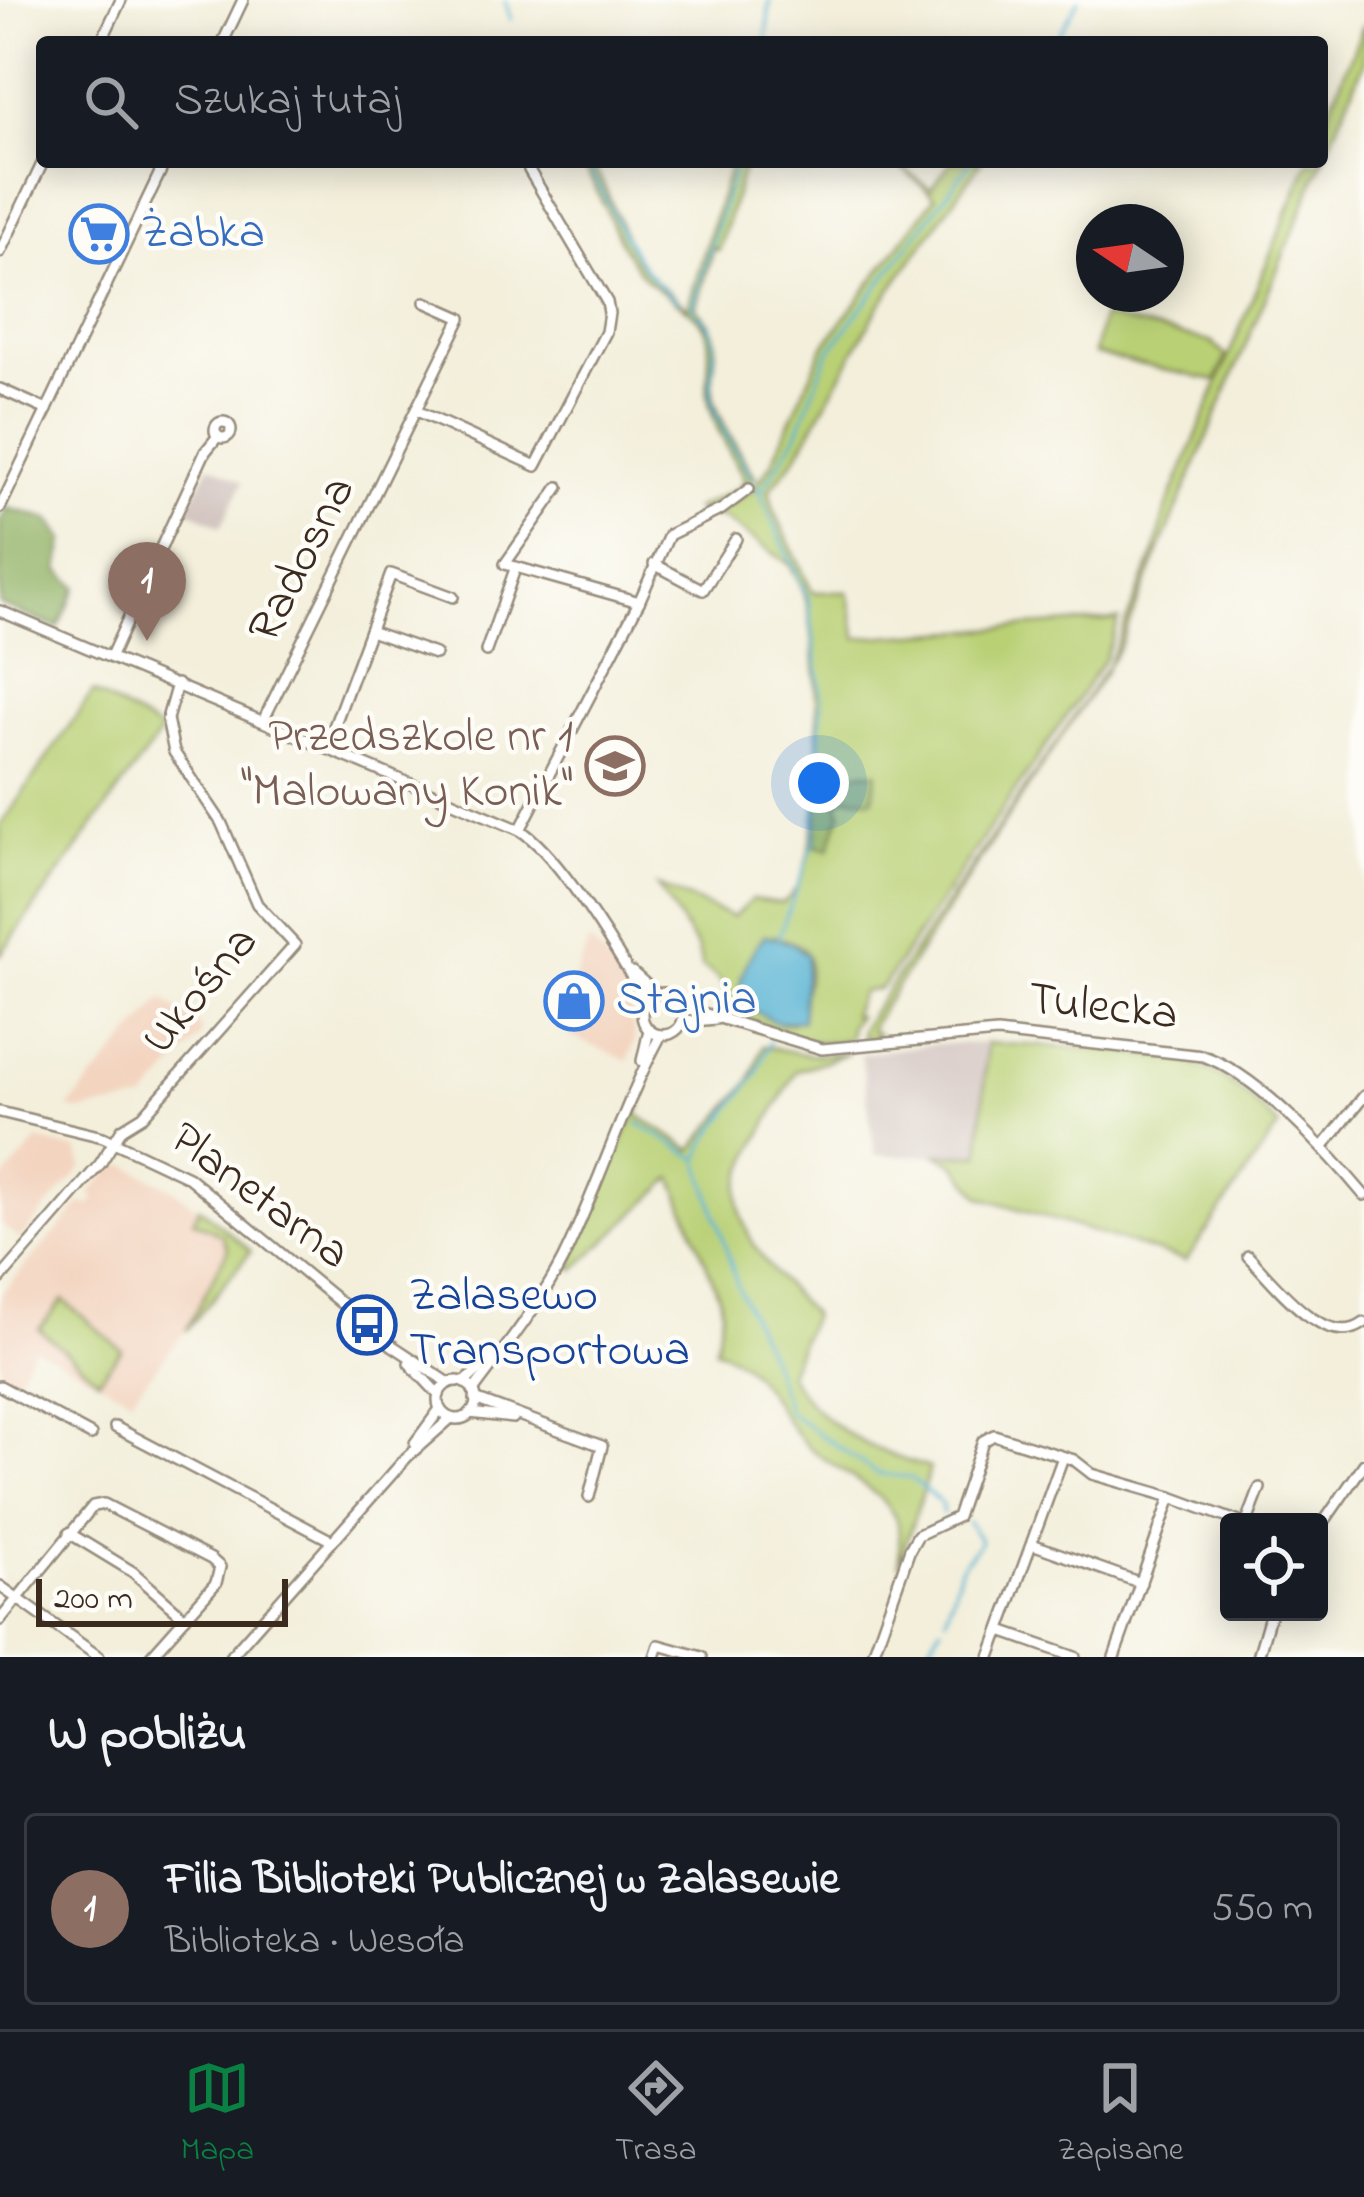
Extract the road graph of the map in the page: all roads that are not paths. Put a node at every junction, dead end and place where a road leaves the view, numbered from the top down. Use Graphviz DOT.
graph roads {
  1 [pos="121,0"];
  2 [pos="243,0"];
  3 [pos="104,36"];
  4 [pos="226,36"];
  5 [pos="40,168"];
  6 [pos="163,168"];
  7 [pos="530,170"];
  8 [pos="0,252"];
  9 [pos="425,302"];
  10 [pos="0,389"];
  11 [pos="47,410"];
  12 [pos="417,411"];
  13 [pos="218,436"];
  14 [pos="559,487"];
  15 [pos="749,489"];
  16 [pos="0,508"];
  17 [pos="736,539"];
  18 [pos="654,564"];
  19 [pos="515,569"];
  20 [pos="453,597"];
  21 [pos="639,602"];
  22 [pos="0,611"];
  23 [pos="370,631"];
  24 [pos="486,651"];
  25 [pos="435,654"];
  26 [pos="111,656"];
  27 [pos="177,684"];
  28 [pos="263,721"];
  29 [pos="326,748"];
  30 [pos="520,830"];
  31 [pos="632,972"];
  32 [pos="657,994"];
  33 [pos="646,1001"];
  34 [pos="683,1007"];
  35 [pos="722,1018"];
  36 [pos="683,1022"];
  37 [pos="649,1030"];
  38 [pos="661,1035"];
  39 [pos="640,1072"];
  40 [pos="1364,1096"];
  41 [pos="0,1112"];
  42 [pos="115,1142"];
  43 [pos="1323,1147"];
  44 [pos="1364,1195"];
  45 [pos="1248,1256"];
  46 [pos="0,1279"];
  47 [pos="1364,1323"];
  48 [pos="393,1346"];
  49 [pos="449,1383"];
  50 [pos="0,1386"];
  51 [pos="471,1391"];
  52 [pos="439,1395"];
  53 [pos="440,1408"];
  54 [pos="470,1413"];
  55 [pos="451,1418"];
  56 [pos="523,1419"];
  57 [pos="115,1427"];
  58 [pos="91,1435"];
  59 [pos="1063,1456"];
  60 [pos="407,1457"];
  61 [pos="1364,1466"];
  62 [pos="1260,1488"];
  63 [pos="1171,1496"];
  64 [pos="589,1497"];
  65 [pos="1248,1513"];
  66 [pos="1220,1514"];
  67 [pos="1328,1516"];
  68 [pos="69,1534"];
  69 [pos="332,1541"];
  70 [pos="1032,1544"];
  71 [pos="1141,1583"];
  72 [pos="0,1586"];
  73 [pos="16,1600"];
  74 [pos="185,1618"];
  75 [pos="0,1620"];
  76 [pos="1268,1621"];
  77 [pos="1000,1631"];
  78 [pos="99,1657"];
  79 [pos="150,1657"];
  80 [pos="230,1657"];
  81 [pos="655,1657"];
  82 [pos="702,1657"];
  83 [pos="872,1657"];
  84 [pos="990,1657"];
  85 [pos="1075,1657"];
  86 [pos="1114,1657"];
  87 [pos="1258,1657"];
  1 -- 3 [label="street"];
  2 -- 4 [label="street"];
  5 -- 8 [label="street"];
  6 -- 11 [label="street"];
  7 -- 12 [label="street"];
  9 -- 12 [label="street, Radosna"];
  10 -- 11 [label="street"];
  11 -- 16 [label="street"];
  12 -- 28 [label="street, Radosna"];
  13 -- 26 [label="street"];
  14 -- 19 [label="street"];
  15 -- 18 [label="street"];
  17 -- 18 [label="street"];
  18 -- 21 [label="street"];
  19 -- 21 [label="street"];
  19 -- 24 [label="street"];
  20 -- 23 [label="street"];
  21 -- 30 [label="street"];
  22 -- 26 [label="street"];
  23 -- 25 [label="street"];
  23 -- 29 [label="street"];
  26 -- 27 [label="street"];
  27 -- 28 [label="street"];
  27 -- 42 [label="street, Ukośna"];
  28 -- 29 [label="street"];
  29 -- 30 [label="street"];
  30 -- 31 [label="street"];
  31 -- 32 [label="street"];
  31 -- 33 [label="street"];
  32 -- 33 [label="street"];
  32 -- 34 [label="street"];
  33 -- 37 [label="street"];
  34 -- 35 [label="street, Tulecka"];
  34 -- 36 [label="street"];
  35 -- 36 [label="street"];
  35 -- 43 [label="street, Tulecka"];
  36 -- 38 [label="street"];
  37 -- 38 [label="street"];
  37 -- 39 [label="street"];
  38 -- 39 [label="street"];
  39 -- 51 [label="street"];
  40 -- 43 [label="street"];
  41 -- 42 [label="street, Planetarna"];
  42 -- 46 [label="street"];
  42 -- 48 [label="street, Planetarna"];
  43 -- 44 [label="street, Tulecka"];
  45 -- 47 [label="street"];
  48 -- 49 [label="street, Planetarna"];
  48 -- 52 [label="street, Planetarna"];
  49 -- 51 [label="street"];
  49 -- 52 [label="street"];
  50 -- 58 [label="street"];
  51 -- 54 [label="street"];
  51 -- 56 [label="street"];
  52 -- 53 [label="street"];
  53 -- 55 [label="street"];
  53 -- 60 [label="street"];
  54 -- 55 [label="street"];
  54 -- 56 [label="street"];
  55 -- 60 [label="street"];
  56 -- 64 [label="street"];
  57 -- 69 [label="street"];
  59 -- 63 [label="street"];
  59 -- 70 [label="street"];
  59 -- 83 [label="street"];
  60 -- 69 [label="street"];
  61 -- 67 [label="street"];
  62 -- 65 [label="street"];
  63 -- 66 [label="street"];
  63 -- 71 [label="street"];
  68 -- 73 [label="street"];
  68 -- 74 [label="street"];
  68 -- 74 [label="street"];
  69 -- 80 [label="street"];
  70 -- 71 [label="street"];
  70 -- 77 [label="street"];
  71 -- 86 [label="street"];
  72 -- 73 [label="street"];
  73 -- 75 [label="street"];
  73 -- 78 [label="street"];
  74 -- 79 [label="street"];
  76 -- 87 [label="street"];
  77 -- 84 [label="street"];
  77 -- 85 [label="street"];
  81 -- 82 [label="street"];
}
